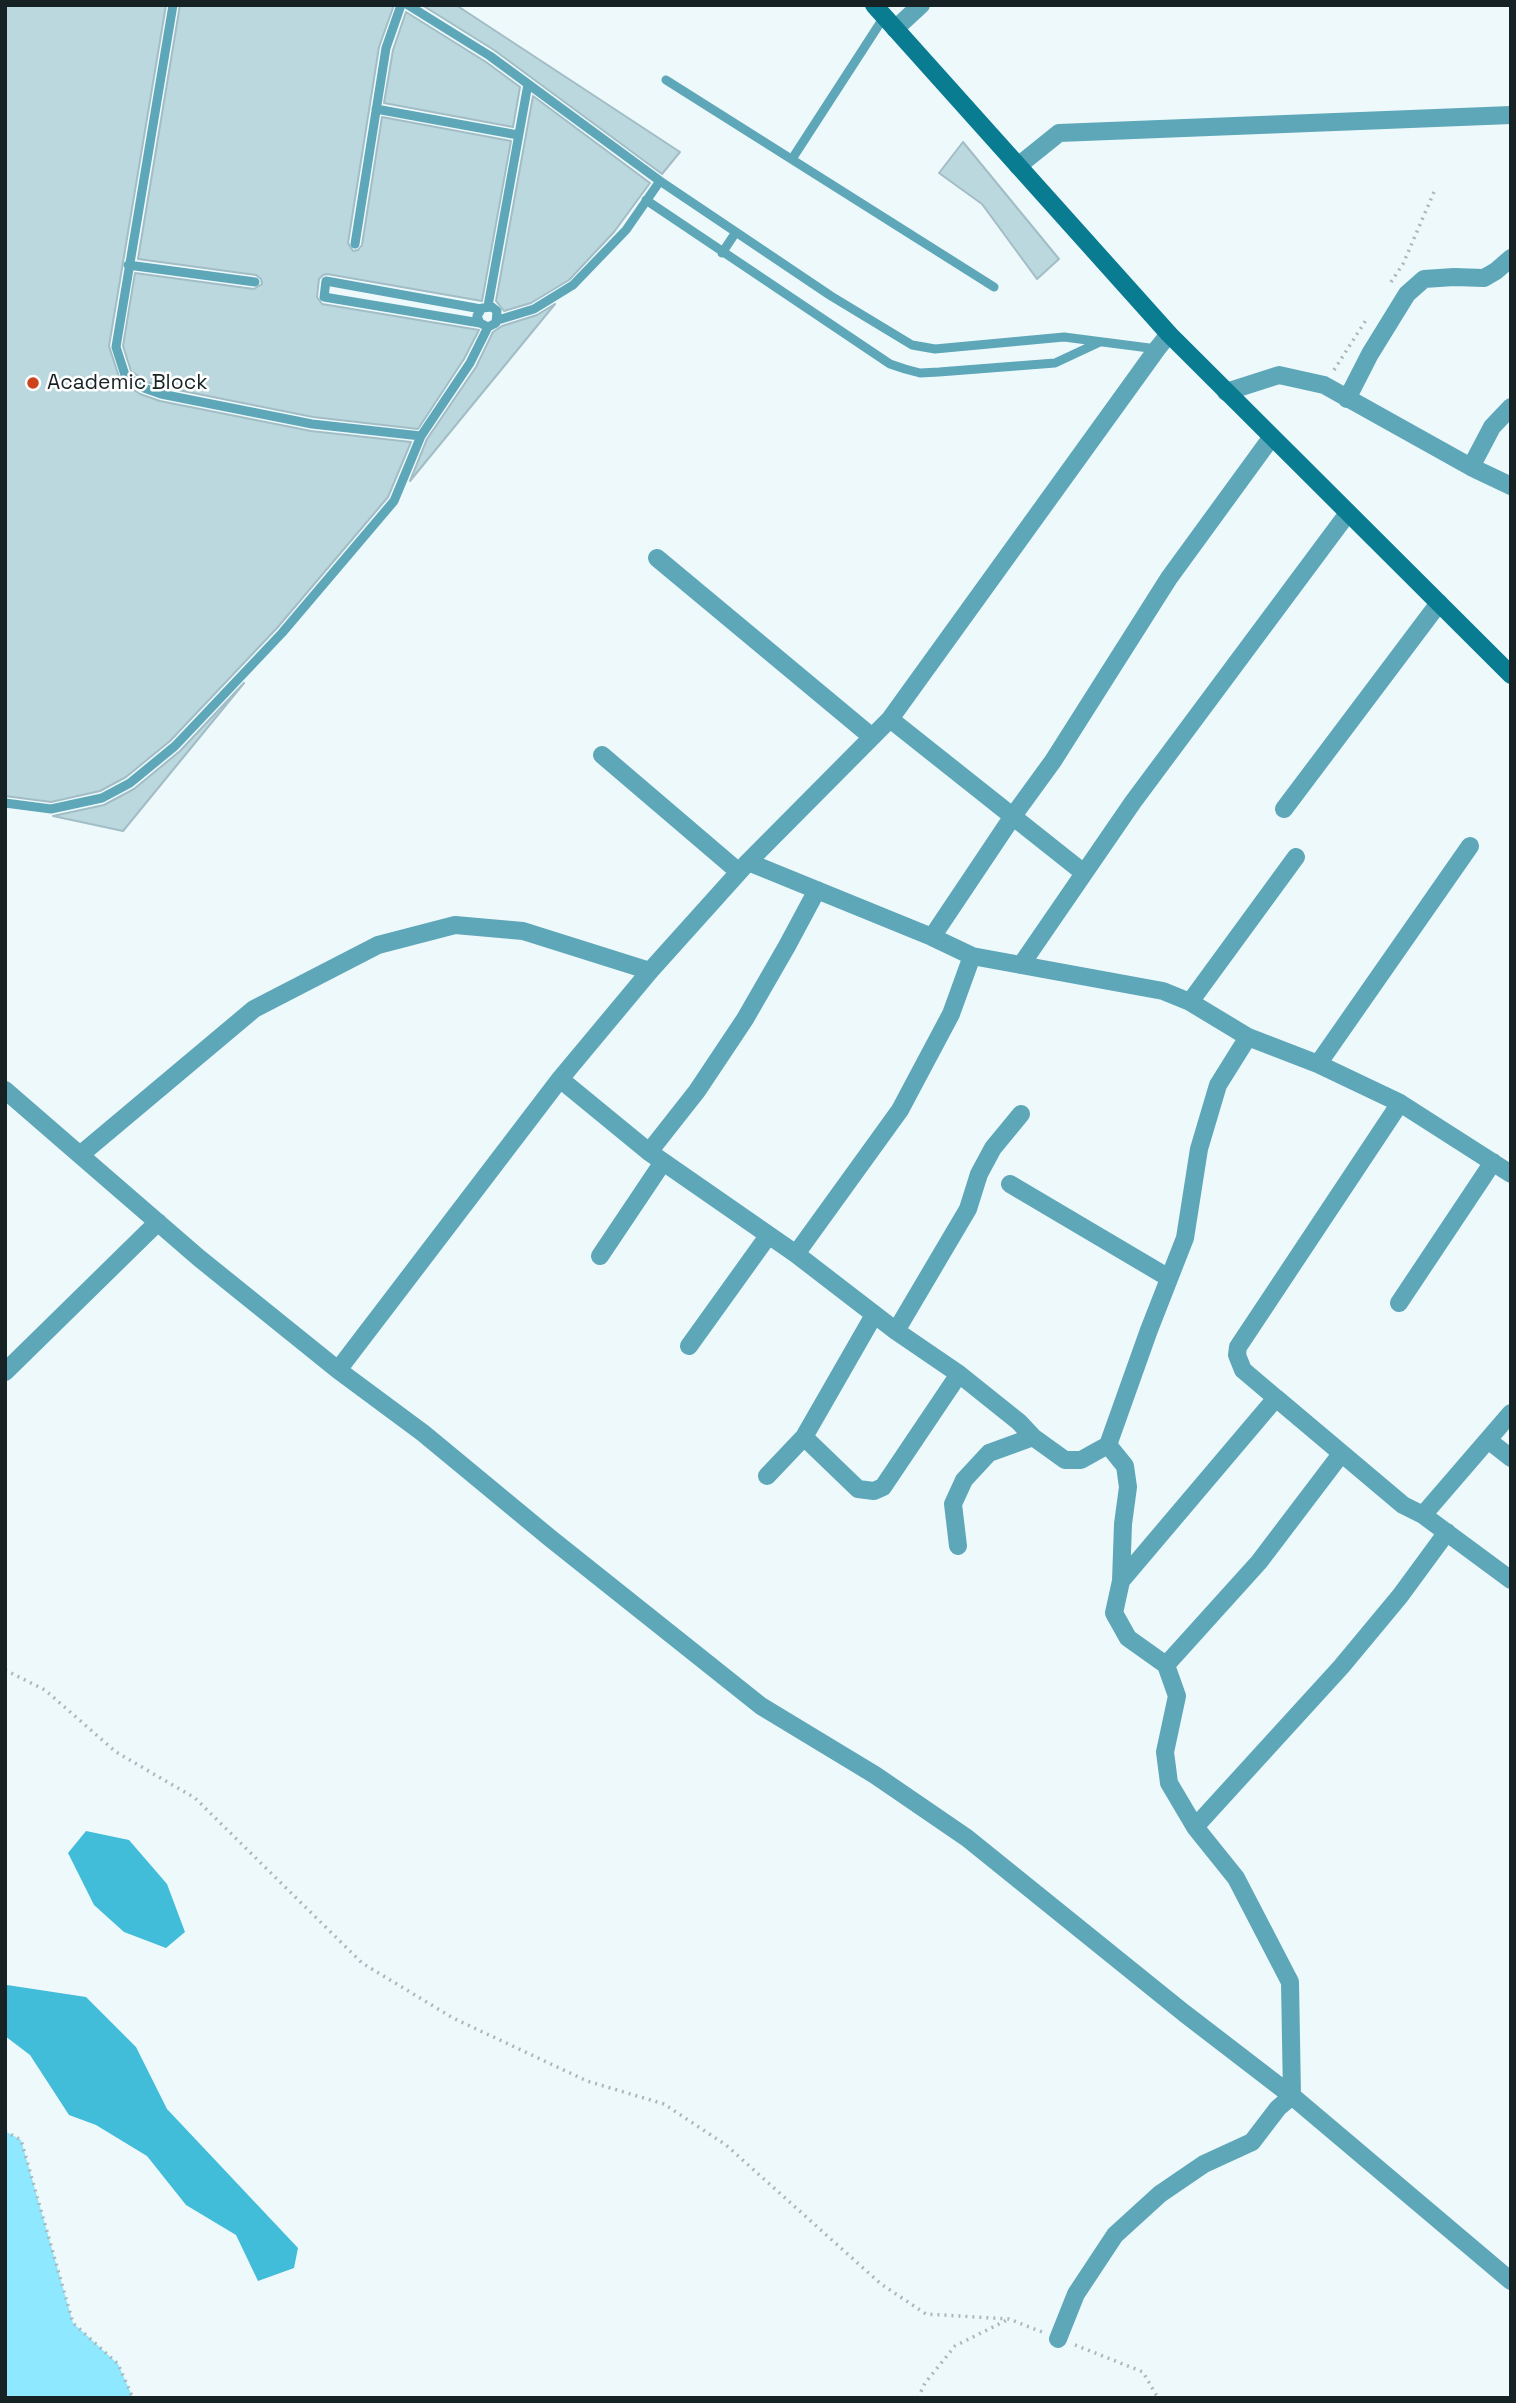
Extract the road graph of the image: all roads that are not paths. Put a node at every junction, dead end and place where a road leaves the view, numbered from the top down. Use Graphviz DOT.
graph roads {
  1 [pos="173,5"];
  2 [pos="401,5"];
  3 [pos="408,5"];
  4 [pos="921,5"];
  5 [pos="884,17"];
  6 [pos="666,80"];
  7 [pos="528,84"];
  8 [pos="376,110"];
  9 [pos="1511,115"];
  10 [pos="519,135"];
  11 [pos="792,159"];
  12 [pos="1018,166"];
  13 [pos="660,181"];
  14 [pos="646,200"];
  15 [pos="736,232"];
  16 [pos="355,244"];
  17 [pos="722,253"];
  18 [pos="1511,258"];
  19 [pos="128,264"];
  20 [pos="255,282"];
  21 [pos="994,287"];
  22 [pos="484,308"];
  23 [pos="498,320"];
  24 [pos="484,325"];
  25 [pos="1169,334"];
  26 [pos="1101,341"];
  27 [pos="1157,349"];
  28 [pos="1226,392"];
  29 [pos="1347,399"];
  30 [pos="1511,407"];
  31 [pos="421,436"];
  32 [pos="1271,438"];
  33 [pos="1472,467"];
  34 [pos="1511,486"];
  35 [pos="1348,513"];
  36 [pos="657,558"];
  37 [pos="1438,603"];
  38 [pos="1511,675"];
  39 [pos="890,719"];
  40 [pos="872,737"];
  41 [pos="602,755"];
  42 [pos="5,803"];
  43 [pos="1284,809"];
  44 [pos="1013,816"];
  45 [pos="1470,846"];
  46 [pos="1296,857"];
  47 [pos="743,867"];
  48 [pos="1084,873"];
  49 [pos="817,890"];
  50 [pos="932,937"];
  51 [pos="972,956"];
  52 [pos="1021,965"];
  53 [pos="650,971"];
  54 [pos="1190,1002"];
  55 [pos="1248,1037"];
  56 [pos="1318,1064"];
  57 [pos="560,1079"];
  58 [pos="5,1090"];
  59 [pos="1400,1103"];
  60 [pos="1021,1114"];
  61 [pos="80,1155"];
  62 [pos="656,1157"];
  63 [pos="1493,1162"];
  64 [pos="1511,1174"];
  65 [pos="1010,1184"];
  66 [pos="158,1222"];
  67 [pos="768,1236"];
  68 [pos="796,1254"];
  69 [pos="600,1256"];
  70 [pos="1169,1278"];
  71 [pos="1399,1303"];
  72 [pos="874,1315"];
  73 [pos="895,1331"];
  74 [pos="689,1346"];
  75 [pos="338,1370"];
  76 [pos="5,1372"];
  77 [pos="959,1374"];
  78 [pos="1276,1398"];
  79 [pos="1511,1413"];
  80 [pos="804,1437"];
  81 [pos="1033,1437"];
  82 [pos="1488,1440"];
  83 [pos="1108,1445"];
  84 [pos="1340,1454"];
  85 [pos="1511,1458"];
  86 [pos="767,1476"];
  87 [pos="1423,1515"];
  88 [pos="1447,1532"];
  89 [pos="958,1546"];
  90 [pos="1511,1580"];
  91 [pos="1121,1581"];
  92 [pos="1166,1665"];
  93 [pos="1195,1826"];
  94 [pos="1292,2096"];
  95 [pos="1511,2281"];
  96 [pos="1058,2339"];
  1 -- 19 [label="lane"];
  2 -- 8 [label="lane"];
  3 -- 7 [label="lane"];
  4 -- 5 [label="street"];
  5 -- 11 [label="lane"];
  5 -- 12 [label="street"];
  6 -- 11 [label="lane"];
  7 -- 10 [label="lane"];
  7 -- 13 [label="lane"];
  8 -- 10 [label="lane"];
  8 -- 16 [label="lane"];
  9 -- 12 [label="street"];
  10 -- 22 [label="lane"];
  11 -- 21 [label="lane"];
  12 -- 25 [label="street"];
  13 -- 14 [label="lane"];
  13 -- 15 [label="lane"];
  14 -- 17 [label="lane"];
  14 -- 23 [label="lane"];
  15 -- 17 [label="lane"];
  15 -- 26 [label="lane"];
  17 -- 26 [label="lane"];
  18 -- 29 [label="street"];
  19 -- 20 [label="lane"];
  19 -- 31 [label="lane"];
  22 -- 23 [label="lane"];
  22 -- 24 [label="lane"];
  22 -- 24 [label="lane"];
  23 -- 24 [label="lane"];
  24 -- 31 [label="lane"];
  25 -- 27 [label="street"];
  25 -- 28 [label="street"];
  26 -- 27 [label="lane"];
  27 -- 39 [label="street"];
  28 -- 29 [label="street"];
  28 -- 32 [label="street"];
  29 -- 33 [label="street"];
  30 -- 33 [label="street"];
  31 -- 42 [label="lane"];
  32 -- 35 [label="street"];
  32 -- 44 [label="street"];
  33 -- 34 [label="street"];
  35 -- 37 [label="street"];
  35 -- 48 [label="street"];
  36 -- 40 [label="street"];
  37 -- 38 [label="street"];
  37 -- 43 [label="street"];
  39 -- 40 [label="street"];
  39 -- 44 [label="street"];
  40 -- 47 [label="street"];
  41 -- 47 [label="street"];
  44 -- 48 [label="street"];
  44 -- 50 [label="street"];
  45 -- 56 [label="street"];
  46 -- 54 [label="street"];
  47 -- 49 [label="street"];
  47 -- 53 [label="street"];
  48 -- 52 [label="street"];
  49 -- 50 [label="street"];
  49 -- 62 [label="street"];
  50 -- 51 [label="street"];
  51 -- 52 [label="street"];
  51 -- 68 [label="street"];
  52 -- 54 [label="street"];
  53 -- 57 [label="street"];
  53 -- 61 [label="street"];
  54 -- 55 [label="street"];
  55 -- 56 [label="street"];
  55 -- 70 [label="street"];
  56 -- 59 [label="street"];
  57 -- 62 [label="street"];
  57 -- 75 [label="street"];
  58 -- 61 [label="street"];
  59 -- 63 [label="street"];
  59 -- 78 [label="street"];
  60 -- 73 [label="street"];
  61 -- 66 [label="street"];
  62 -- 67 [label="street"];
  62 -- 69 [label="street"];
  63 -- 64 [label="street"];
  63 -- 71 [label="street"];
  65 -- 70 [label="street"];
  66 -- 75 [label="street"];
  66 -- 76 [label="street"];
  67 -- 68 [label="street"];
  67 -- 74 [label="street"];
  68 -- 72 [label="street"];
  70 -- 83 [label="street"];
  72 -- 73 [label="street"];
  72 -- 80 [label="street"];
  73 -- 77 [label="street"];
  75 -- 94 [label="street"];
  77 -- 80 [label="street"];
  77 -- 81 [label="street"];
  78 -- 84 [label="street"];
  78 -- 91 [label="street"];
  79 -- 82 [label="street"];
  80 -- 86 [label="street"];
  81 -- 83 [label="street"];
  81 -- 89 [label="street"];
  82 -- 85 [label="street"];
  82 -- 87 [label="street"];
  83 -- 91 [label="street"];
  84 -- 87 [label="street"];
  84 -- 92 [label="street"];
  87 -- 88 [label="street"];
  88 -- 90 [label="street"];
  88 -- 93 [label="street"];
  91 -- 92 [label="street"];
  92 -- 93 [label="street"];
  93 -- 94 [label="street"];
  94 -- 95 [label="street"];
  94 -- 96 [label="street"];
}
